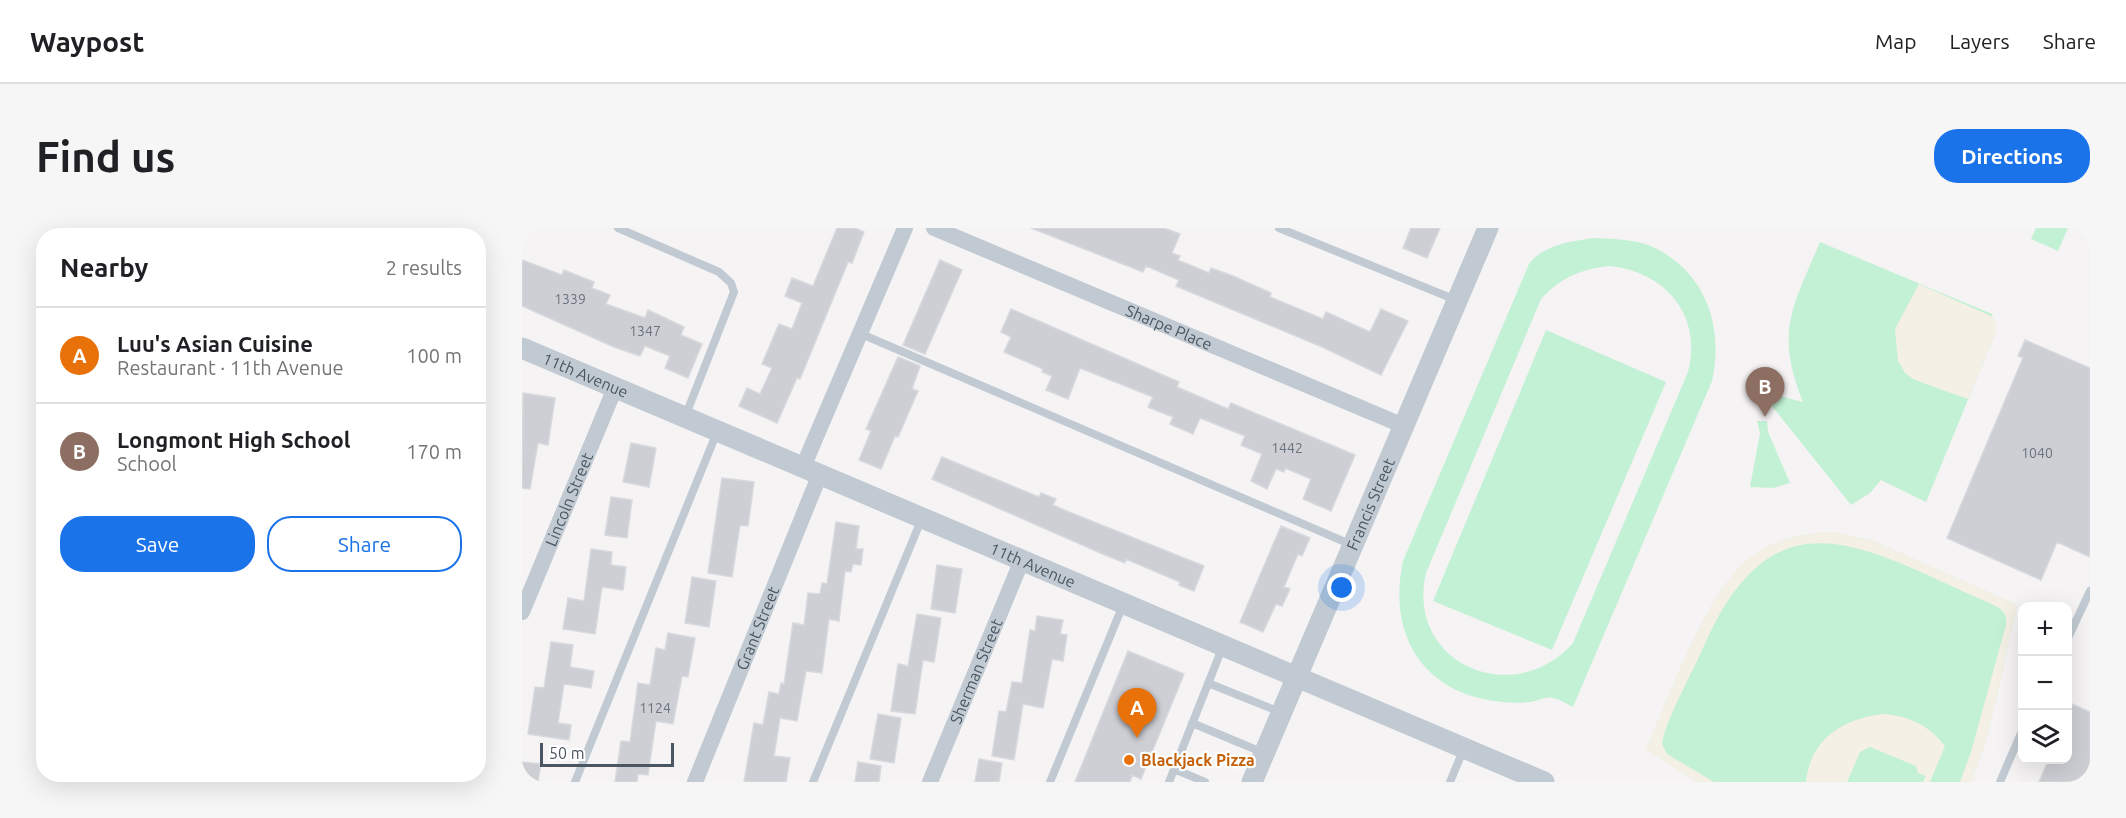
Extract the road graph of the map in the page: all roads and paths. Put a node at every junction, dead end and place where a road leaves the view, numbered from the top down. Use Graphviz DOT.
graph roads {
  1 [pos="618,228"];
  2 [pos="904,228"];
  3 [pos="934,228"];
  4 [pos="1279,228"];
  5 [pos="1488,228"];
  6 [pos="1457,300"];
  7 [pos="859,333"];
  8 [pos="522,348"];
  9 [pos="615,388"];
  10 [pos="684,417"];
  11 [pos="1404,426"];
  12 [pos="718,431"];
  13 [pos="812,471"];
  14 [pos="922,518"];
  15 [pos="1352,545"];
  16 [pos="1022,560"];
  17 [pos="2090,591"];
  18 [pos="1123,603"];
  19 [pos="522,612"];
  20 [pos="2072,628"];
  21 [pos="1224,646"];
  22 [pos="1295,676"];
  23 [pos="1208,683"];
  24 [pos="1280,712"];
  25 [pos="1192,723"];
  26 [pos="2018,740"];
  27 [pos="1465,748"];
  28 [pos="1264,753"];
  29 [pos="1174,769"];
  30 [pos="575,782"];
  31 [pos="695,782"];
  32 [pos="813,782"];
  33 [pos="930,782"];
  34 [pos="1050,782"];
  35 [pos="1169,782"];
  36 [pos="1204,782"];
  37 [pos="1252,782"];
  38 [pos="1450,782"];
  39 [pos="1544,782"];
  40 [pos="2000,782"];
  1 -- 10 [label="lane"];
  2 -- 7 [label="street, Grant Street"];
  3 -- 11 [label="street, Sharpe Place"];
  4 -- 6 [label="lane"];
  5 -- 6 [label="street, Francis Street"];
  6 -- 11 [label="street, Francis Street"];
  7 -- 13 [label="street, Grant Street"];
  7 -- 15 [label="lane"];
  8 -- 9 [label="street, 11th Avenue"];
  9 -- 10 [label="street, 11th Avenue"];
  9 -- 19 [label="street, Lincoln Street"];
  10 -- 12 [label="street, 11th Avenue"];
  11 -- 15 [label="street, Francis Street"];
  12 -- 13 [label="street, 11th Avenue"];
  12 -- 30 [label="lane"];
  13 -- 14 [label="street, 11th Avenue"];
  13 -- 31 [label="street, Grant Street"];
  14 -- 16 [label="street, 11th Avenue"];
  14 -- 32 [label="lane"];
  15 -- 22 [label="street, Francis Street"];
  16 -- 18 [label="street, 11th Avenue"];
  16 -- 33 [label="street, Sherman Street"];
  17 -- 20 [label="lane"];
  18 -- 21 [label="street, 11th Avenue"];
  18 -- 34 [label="lane"];
  21 -- 22 [label="street, 11th Avenue"];
  21 -- 23 [label="lane"];
  22 -- 24 [label="street, Francis Street"];
  22 -- 27 [label="street, 11th Avenue"];
  23 -- 24 [label="lane"];
  23 -- 25 [label="lane"];
  24 -- 28 [label="street, Francis Street"];
  25 -- 28 [label="lane"];
  25 -- 29 [label="lane"];
  26 -- 40 [label="lane"];
  27 -- 38 [label="lane"];
  27 -- 39 [label="street, 11th Avenue"];
  28 -- 37 [label="street, Francis Street"];
  29 -- 35 [label="lane"];
  29 -- 36 [label="lane"];
}
